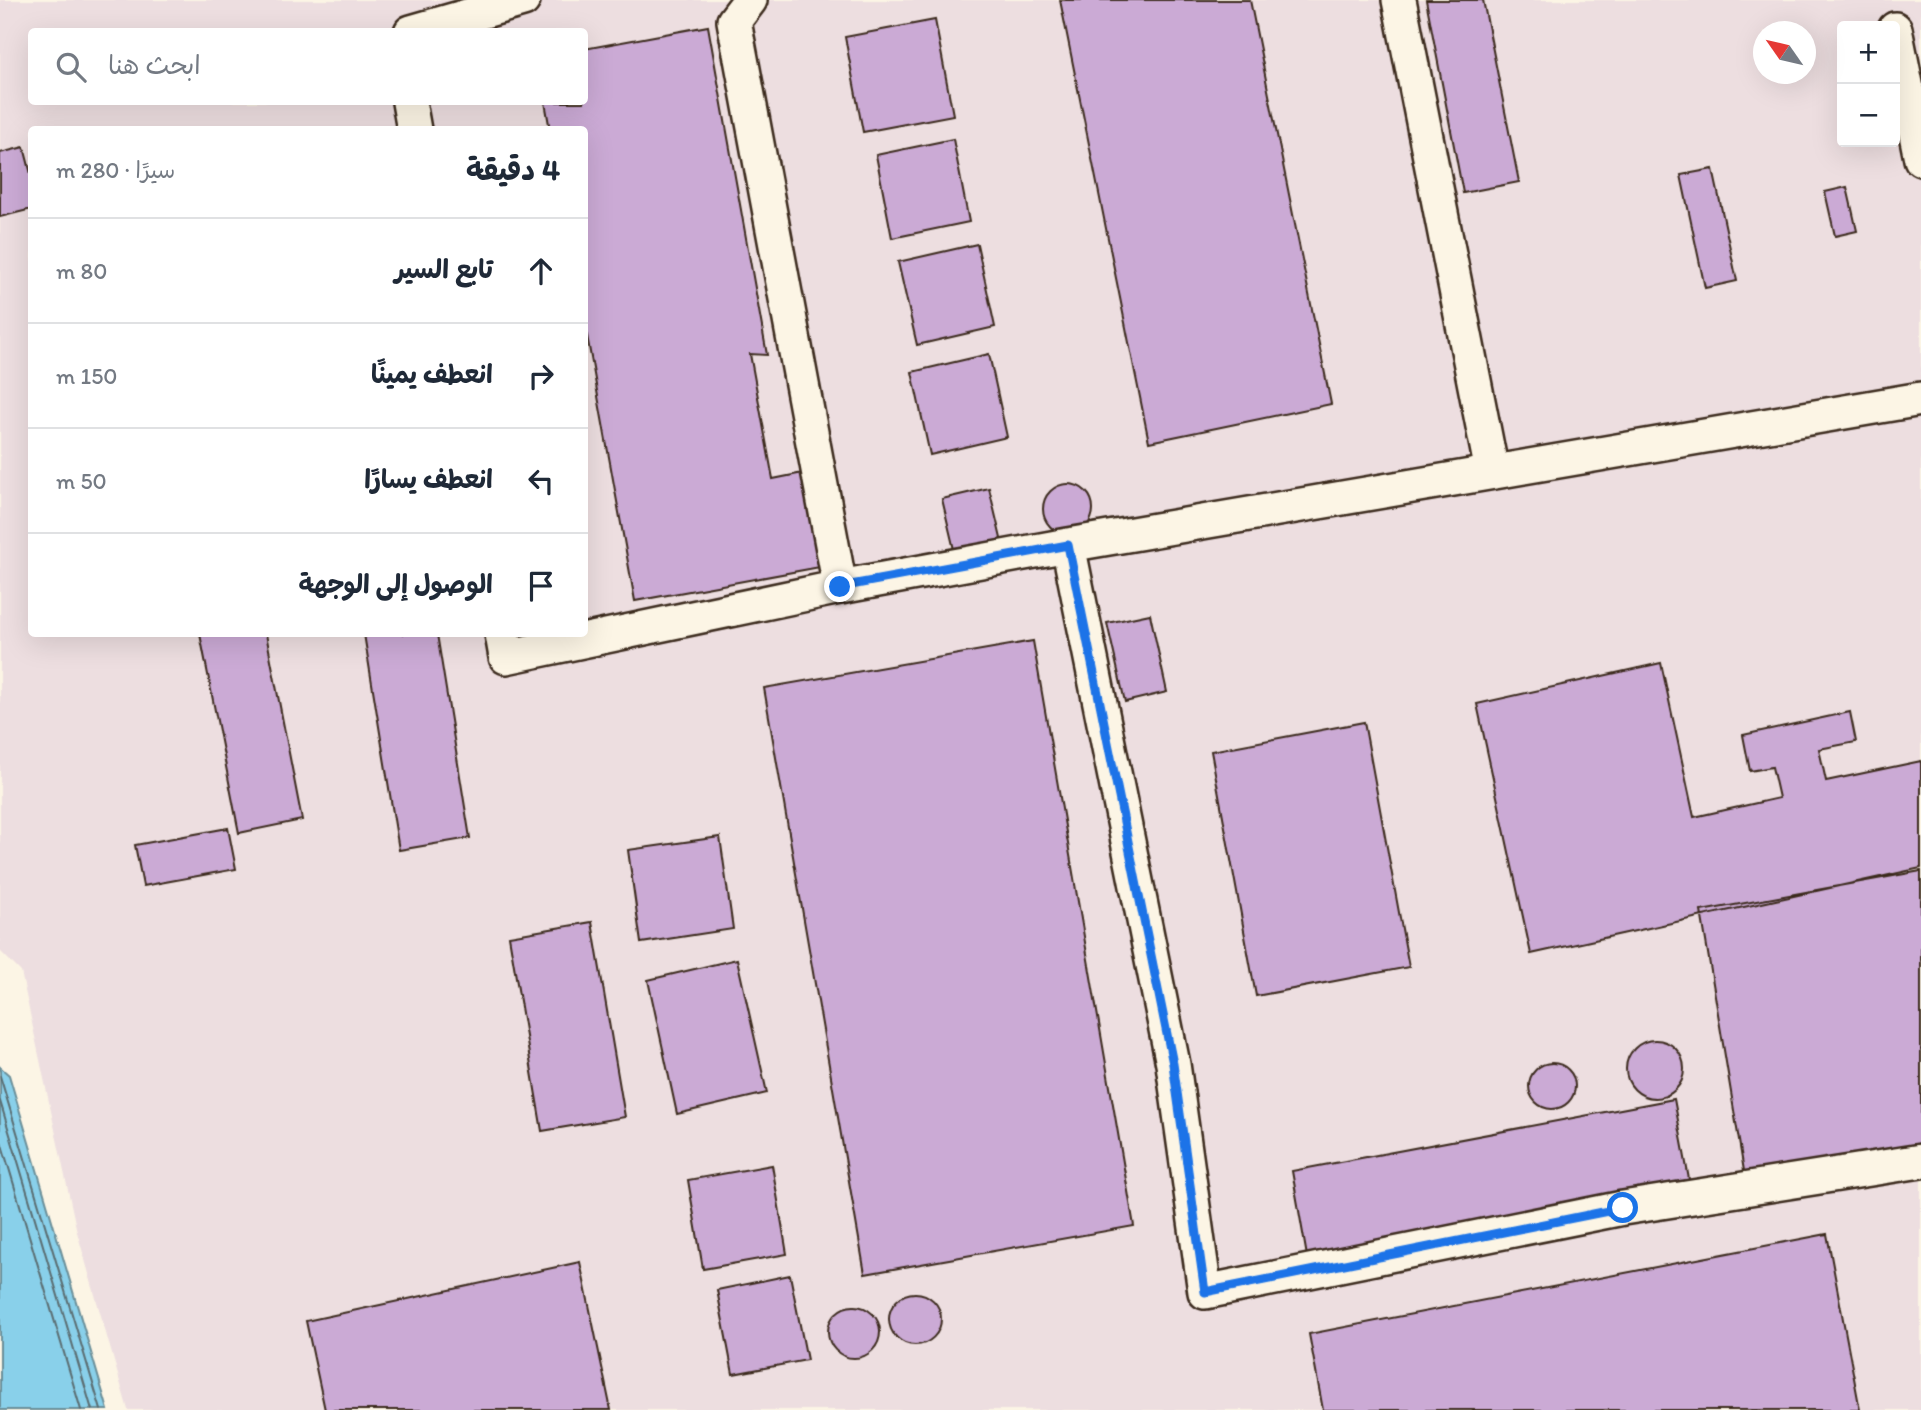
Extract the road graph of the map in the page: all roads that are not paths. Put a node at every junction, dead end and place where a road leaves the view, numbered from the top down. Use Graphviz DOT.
graph roads {
  1 [pos="523,0"];
  2 [pos="750,0"];
  3 [pos="1399,0"];
  4 [pos="1889,0"];
  5 [pos="1893,21"];
  6 [pos="425,28"];
  7 [pos="1900,57"];
  8 [pos="410,105"];
  9 [pos="413,126"];
  10 [pos="1921,159"];
  11 [pos="1921,399"];
  12 [pos="1493,472"];
  13 [pos="1068,545"];
  14 [pos="840,587"];
  15 [pos="503,637"];
  16 [pos="1921,1161"];
  1 -- 6 [label="lane"];
  2 -- 14 [label="lane"];
  3 -- 12 [label="lane"];
  4 -- 5 [label="lane"];
  7 -- 10 [label="lane"];
  8 -- 9 [label="lane"];
  11 -- 12 [label="lane"];
  12 -- 13 [label="lane"];
  13 -- 14 [label="lane"];
  13 -- 16 [label="lane"];
  14 -- 15 [label="lane"];
}
